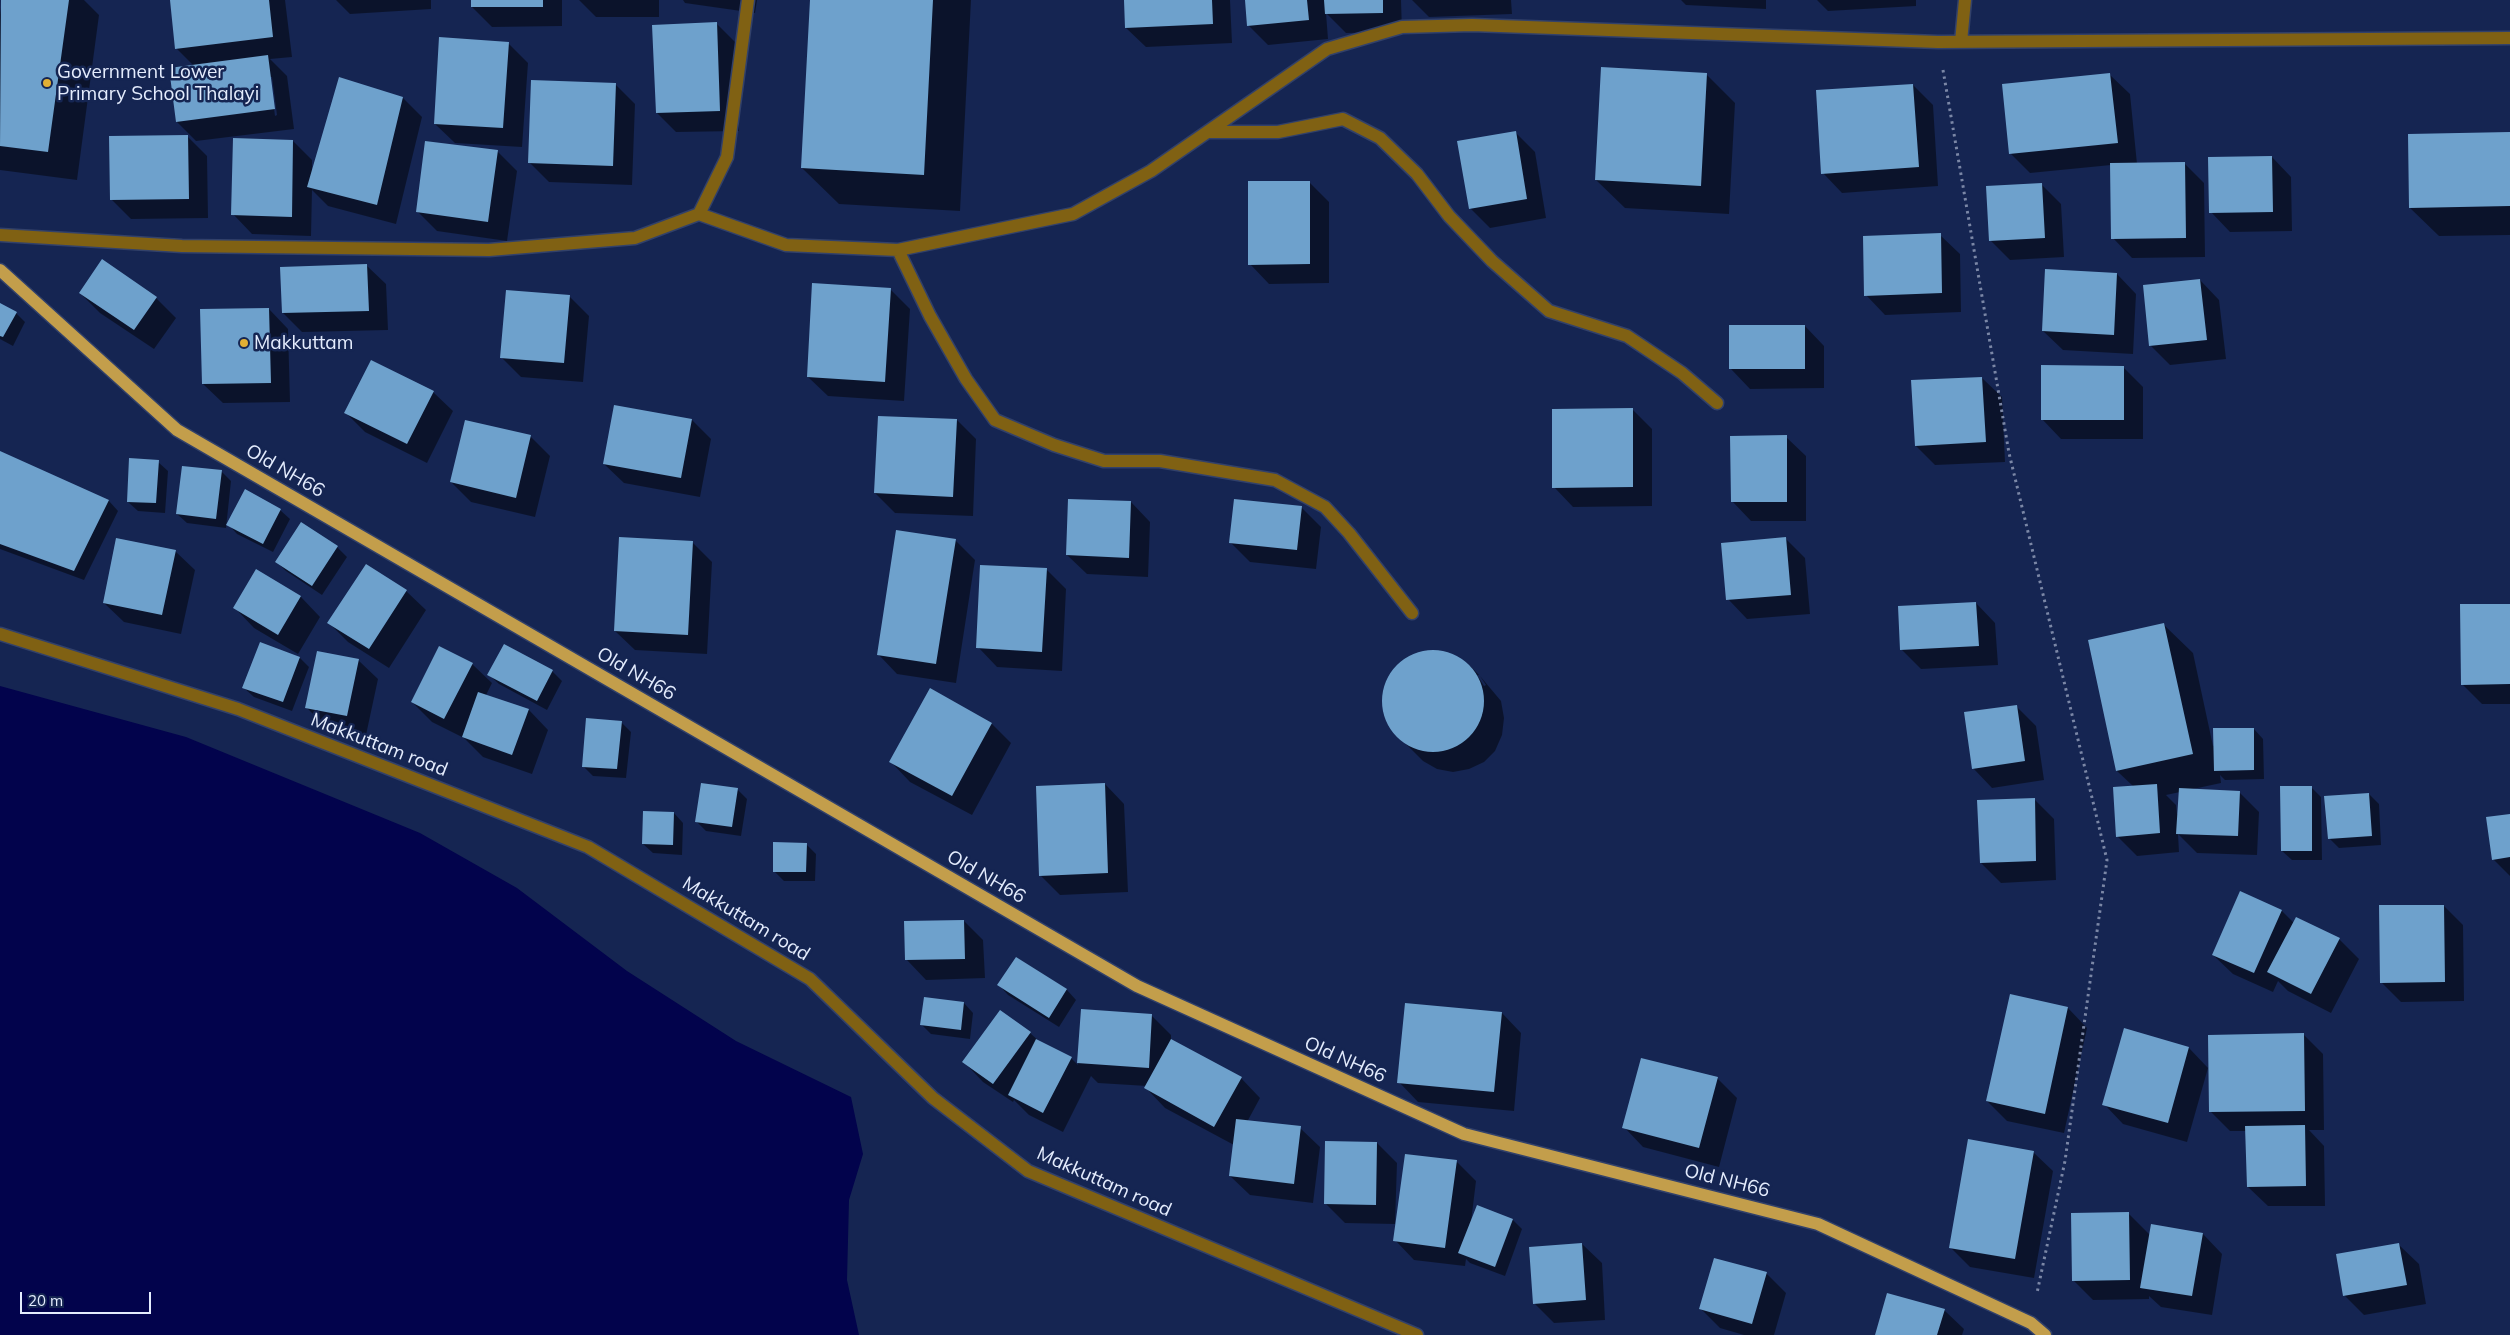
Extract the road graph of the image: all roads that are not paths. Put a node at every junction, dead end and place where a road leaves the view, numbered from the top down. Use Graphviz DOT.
graph roads {
  1 [pos="748,0"];
  2 [pos="1965,0"];
  3 [pos="2510,38"];
  4 [pos="1961,42"];
  5 [pos="1208,132"];
  6 [pos="700,214"];
  7 [pos="0,235"];
  8 [pos="898,250"];
  9 [pos="0,270"];
  10 [pos="1718,403"];
  11 [pos="1412,613"];
  12 [pos="0,634"];
  13 [pos="1417,1335"];
  14 [pos="2045,1335"];
  1 -- 6 [label="street"];
  2 -- 4 [label="street"];
  3 -- 4 [label="street"];
  4 -- 5 [label="street"];
  5 -- 8 [label="street"];
  5 -- 10 [label="street"];
  6 -- 7 [label="street"];
  6 -- 8 [label="street"];
  8 -- 11 [label="street"];
  9 -- 14 [label="main road, Old NH66"];
  12 -- 13 [label="street, Makkuttam road"];
}
